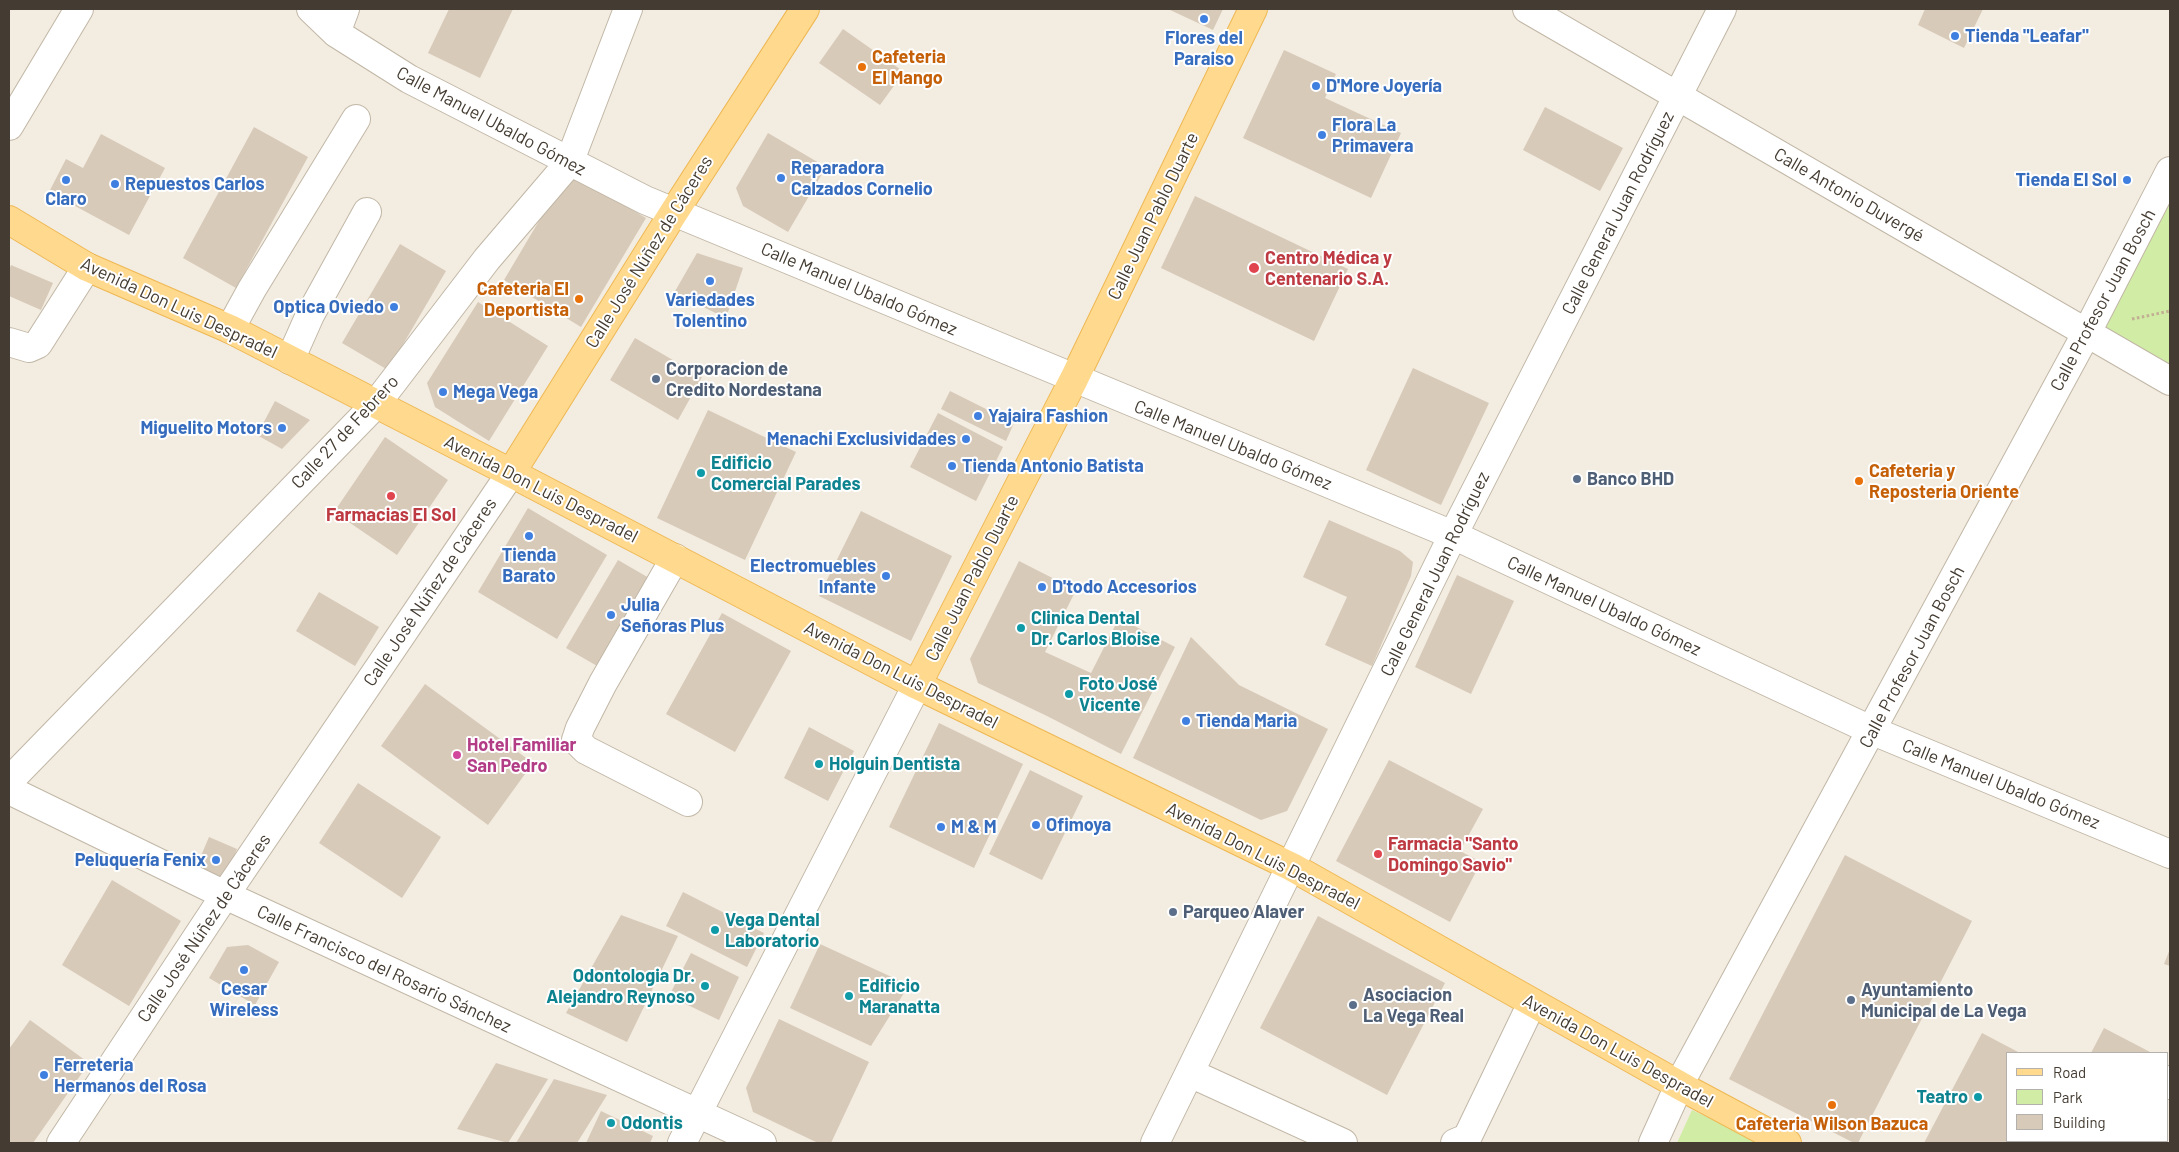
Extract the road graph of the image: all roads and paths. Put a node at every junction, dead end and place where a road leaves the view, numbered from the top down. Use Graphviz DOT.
graph roads {
  1 [pos="79,9"];
  2 [pos="311,9"];
  3 [pos="628,9"];
  4 [pos="805,9"];
  5 [pos="1253,9"];
  6 [pos="1527,9"];
  7 [pos="1722,9"];
  8 [pos="340,21"];
  9 [pos="1678,96"];
  10 [pos="356,119"];
  11 [pos="9,126"];
  12 [pos="569,163"];
  13 [pos="2170,171"];
  14 [pos="367,212"];
  15 [pos="674,212"];
  16 [pos="9,220"];
  17 [pos="87,267"];
  18 [pos="230,329"];
  19 [pos="2086,334"];
  20 [pos="9,342"];
  21 [pos="290,360"];
  22 [pos="1074,379"];
  23 [pos="2170,381"];
  24 [pos="376,404"];
  25 [pos="511,473"];
  26 [pos="1453,535"];
  27 [pos="675,558"];
  28 [pos="918,685"];
  29 [pos="1873,731"];
  30 [pos="9,782"];
  31 [pos="9,790"];
  32 [pos="688,802"];
  33 [pos="2170,854"];
  34 [pos="1292,867"];
  35 [pos="225,894"];
  36 [pos="1532,1003"];
  37 [pos="1190,1073"];
  38 [pos="1683,1087"];
  39 [pos="698,1114"];
  40 [pos="61,1143"];
  41 [pos="682,1143"];
  42 [pos="762,1143"];
  43 [pos="1155,1143"];
  44 [pos="1344,1143"];
  45 [pos="1455,1143"];
  46 [pos="1653,1143"];
  47 [pos="1787,1143"];
  1 -- 11 [label="street"];
  2 -- 8 [label="street, Calle Manuel Ubaldo Gómez"];
  3 -- 12 [label="street, Calle 27 de Febrero"];
  4 -- 15 [label="main road, Calle José Núñez de Cáceres"];
  5 -- 22 [label="main road, Calle Juan Pablo Duarte"];
  6 -- 9 [label="street, Calle Antonio Duvergé"];
  7 -- 9 [label="street, Calle General Juan Rodríguez"];
  8 -- 12 [label="street, Calle Manuel Ubaldo Gómez"];
  9 -- 19 [label="street, Calle Antonio Duvergé"];
  9 -- 26 [label="street, Calle General Juan Rodríguez"];
  10 -- 18 [label="street"];
  12 -- 15 [label="street, Calle Manuel Ubaldo Gómez"];
  12 -- 24 [label="street, Calle 27 de Febrero"];
  13 -- 19 [label="street, Calle Profesor Juan Bosch"];
  14 -- 21 [label="street"];
  15 -- 22 [label="street, Calle Manuel Ubaldo Gómez"];
  15 -- 25 [label="main road, Calle José Núñez de Cáceres"];
  16 -- 17 [label="main road, Avenida Don Luis Despradel"];
  17 -- 18 [label="main road, Avenida Don Luis Despradel"];
  17 -- 20 [label="street"];
  18 -- 21 [label="main road, Avenida Don Luis Despradel"];
  19 -- 23 [label="street, Calle Antonio Duvergé"];
  19 -- 29 [label="street, Calle Profesor Juan Bosch"];
  21 -- 24 [label="main road, Avenida Don Luis Despradel"];
  22 -- 26 [label="street, Calle Manuel Ubaldo Gómez"];
  22 -- 28 [label="main road, Calle Juan Pablo Duarte"];
  24 -- 25 [label="main road, Avenida Don Luis Despradel"];
  24 -- 30 [label="street, Calle 27 de Febrero"];
  25 -- 27 [label="main road, Avenida Don Luis Despradel"];
  25 -- 35 [label="street, Calle José Núñez de Cáceres"];
  26 -- 29 [label="street, Calle Manuel Ubaldo Gómez"];
  26 -- 34 [label="street, Calle General Juan Rodríguez"];
  27 -- 28 [label="main road, Avenida Don Luis Despradel"];
  27 -- 32 [label="street"];
  28 -- 34 [label="main road, Avenida Don Luis Despradel"];
  28 -- 39 [label="street, Calle Juan Pablo Duarte"];
  29 -- 33 [label="street, Calle Manuel Ubaldo Gómez"];
  29 -- 38 [label="street, Calle Profesor Juan Bosch"];
  31 -- 35 [label="street, Calle Francisco del Rosario Sánchez"];
  34 -- 36 [label="main road, Avenida Don Luis Despradel"];
  34 -- 37 [label="street, Calle General Juan Rodríguez"];
  35 -- 39 [label="street, Calle Francisco del Rosario Sánchez"];
  35 -- 40 [label="street, Calle José Núñez de Cáceres"];
  36 -- 38 [label="main road, Avenida Don Luis Despradel"];
  36 -- 45 [label="street"];
  37 -- 43 [label="street, Calle General Juan Rodríguez"];
  37 -- 44 [label="street"];
  38 -- 46 [label="street, Calle Profesor Juan Bosch"];
  38 -- 47 [label="main road, Avenida Don Luis Despradel"];
  39 -- 41 [label="street, Calle Juan Pablo Duarte"];
  39 -- 42 [label="street, Calle Francisco del Rosario Sánchez"];
}
